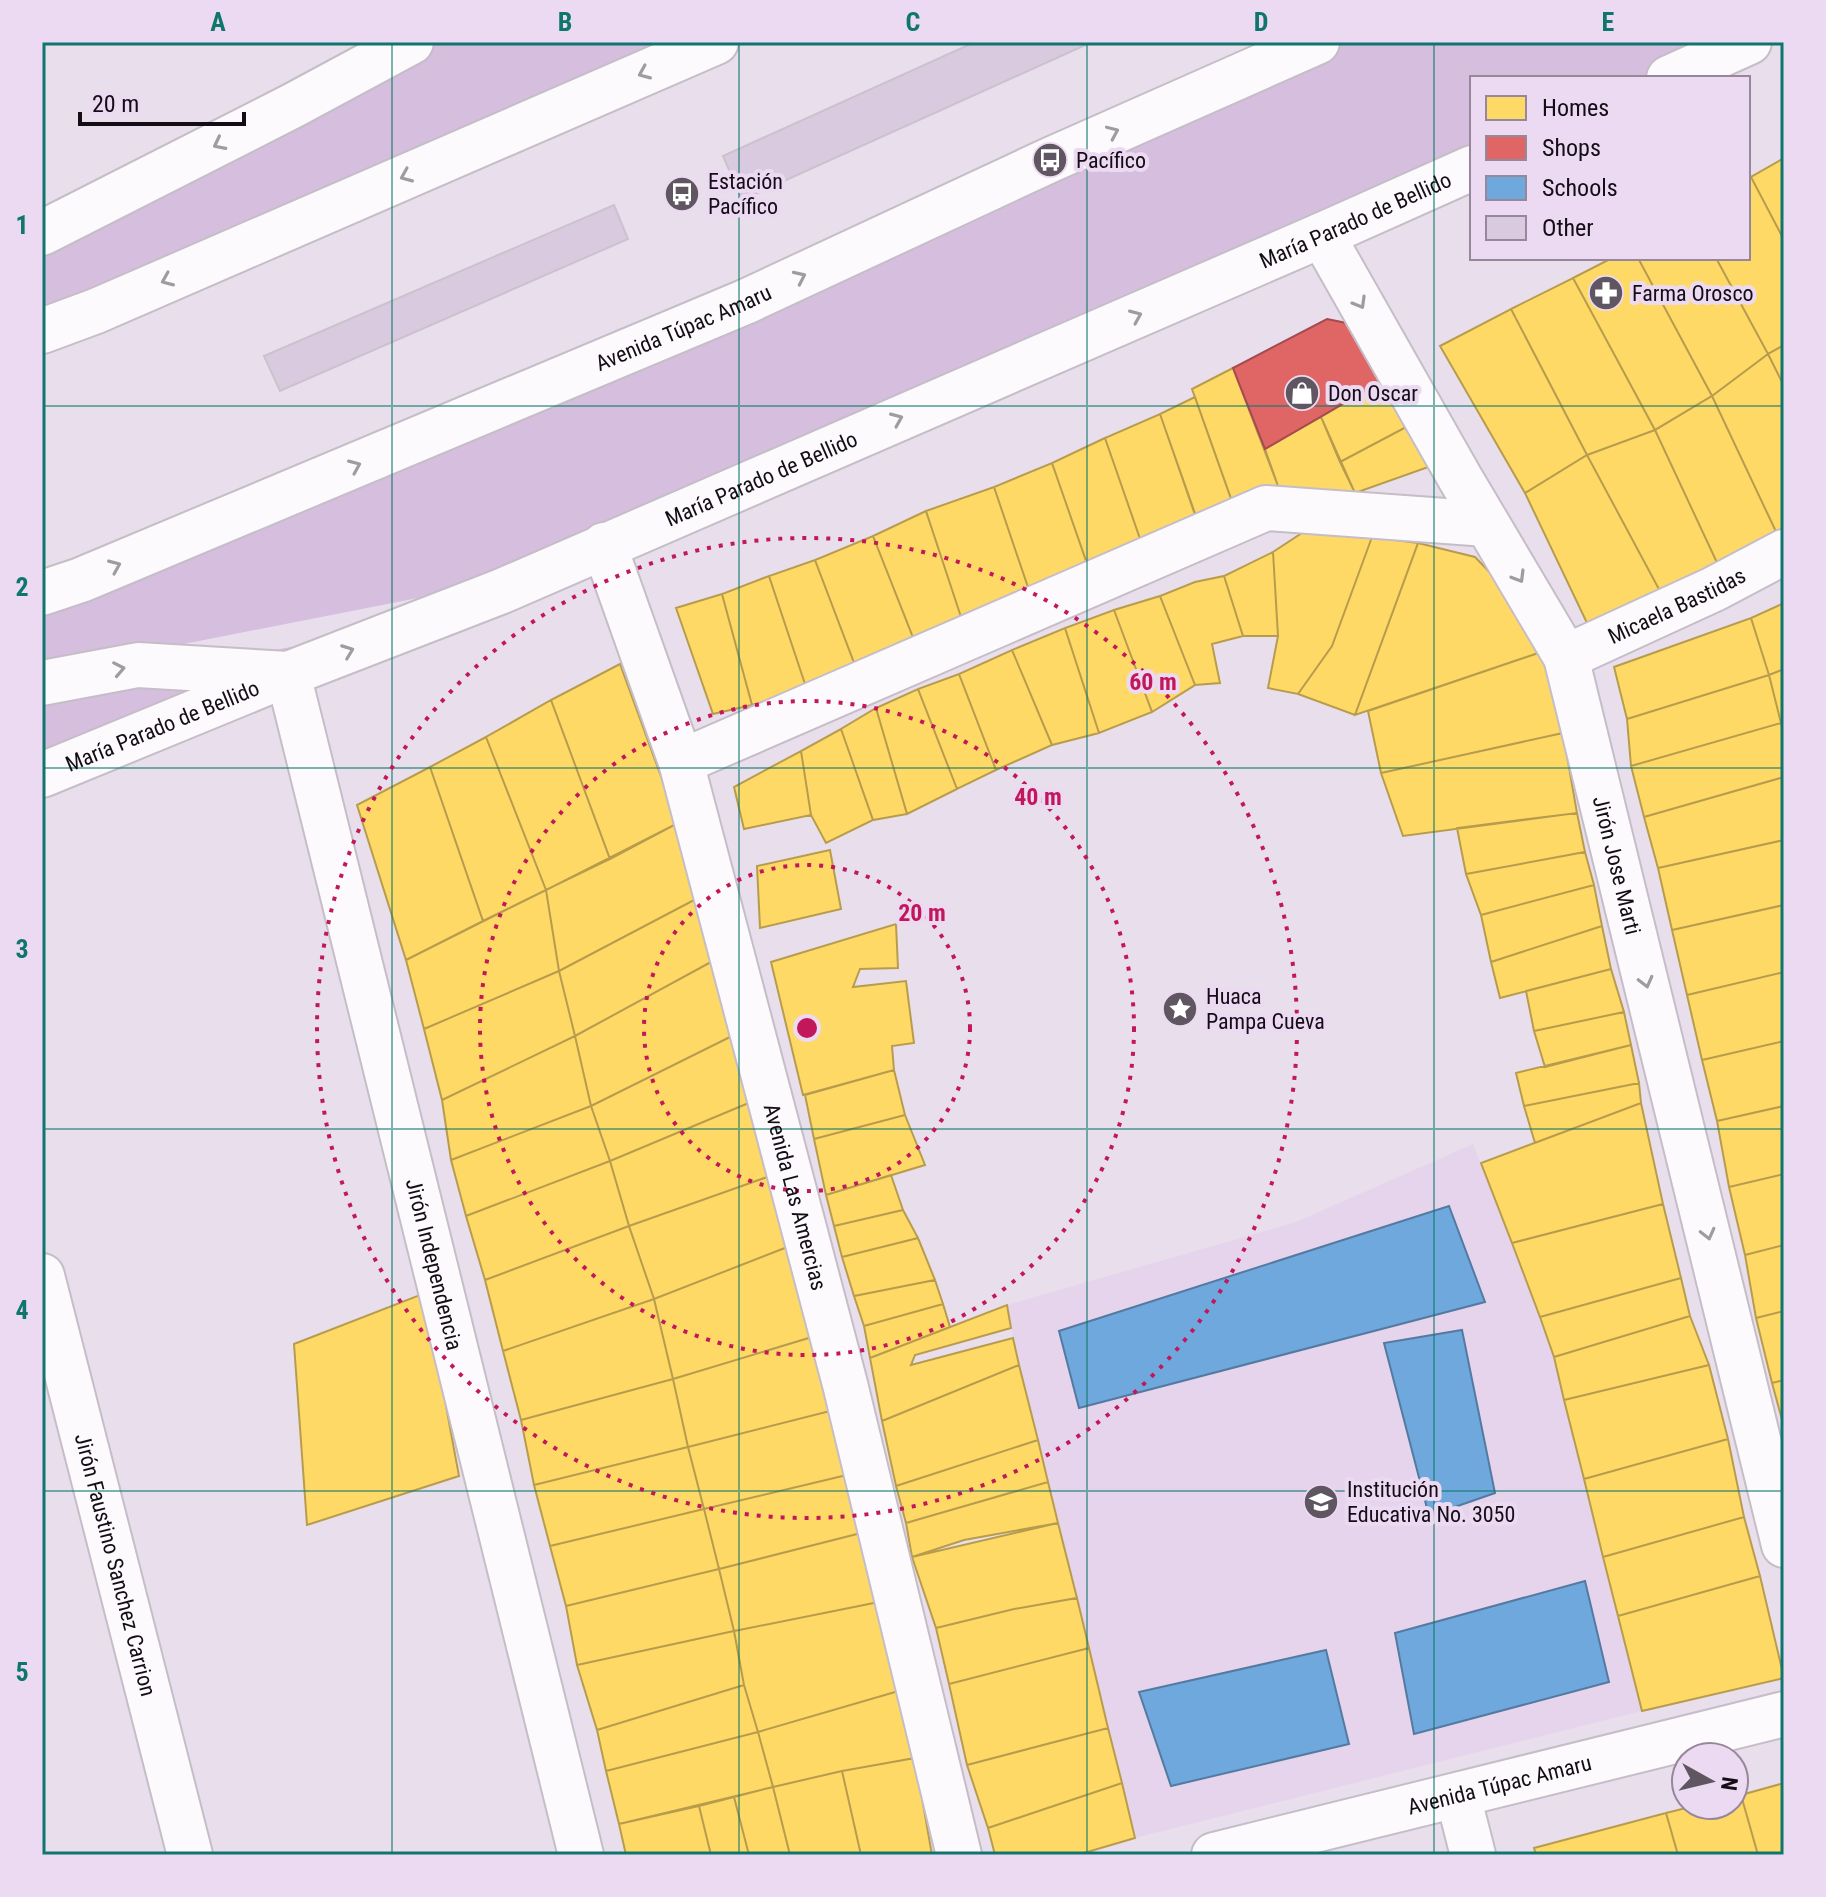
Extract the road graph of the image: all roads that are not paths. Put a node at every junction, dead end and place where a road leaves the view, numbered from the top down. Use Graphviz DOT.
graph roads {
  1 [pos="411,42"];
  2 [pos="716,42"];
  3 [pos="1317,42"];
  4 [pos="1749,42"];
  5 [pos="1673,76"];
  6 [pos="1470,169"];
  7 [pos="42,233"];
  8 [pos="1322,235"];
  9 [pos="42,331"];
  10 [pos="1487,524"];
  11 [pos="604,545"];
  12 [pos="1784,552"];
  13 [pos="42,593"];
  14 [pos="1566,657"];
  15 [pos="288,674"];
  16 [pos="42,683"];
  17 [pos="681,762"];
  18 [pos="42,775"];
  19 [pos="42,1276"];
  20 [pos="1784,1545"];
  21 [pos="1784,1714"];
  22 [pos="1458,1796"];
  23 [pos="190,1855"];
  24 [pos="581,1855"];
  25 [pos="959,1855"];
  26 [pos="1215,1855"];
  27 [pos="1473,1855"];
  1 -- 7 [label="street, one-way"];
  2 -- 9 [label="street, one-way"];
  13 -- 3 [label="street, Avenida Túpac Amaru, one-way"];
  4 -- 5 [label="street"];
  6 -- 8 [label="street, María Parado de Bellido"];
  8 -- 10 [label="street, Jirón Jose Marti, one-way"];
  11 -- 8 [label="street, María Parado de Bellido, one-way"];
  10 -- 14 [label="street, Jirón Jose Marti, one-way"];
  10 -- 17 [label="street"];
  15 -- 11 [label="street, María Parado de Bellido, one-way"];
  11 -- 17 [label="street, Avenida Las Amercias"];
  12 -- 14 [label="street, Micaela Bastidas"];
  14 -- 20 [label="street, Jirón Jose Marti, one-way"];
  16 -- 15 [label="street, one-way"];
  15 -- 18 [label="street, María Parado de Bellido"];
  15 -- 24 [label="street, Jirón Independencia"];
  17 -- 25 [label="street, Avenida Las Amercias"];
  19 -- 23 [label="street, Jirón Faustino Sanchez Carrion"];
  21 -- 22 [label="street, Avenida Túpac Amaru"];
  22 -- 26 [label="street, Avenida Túpac Amaru"];
  22 -- 27 [label="street"];
}
